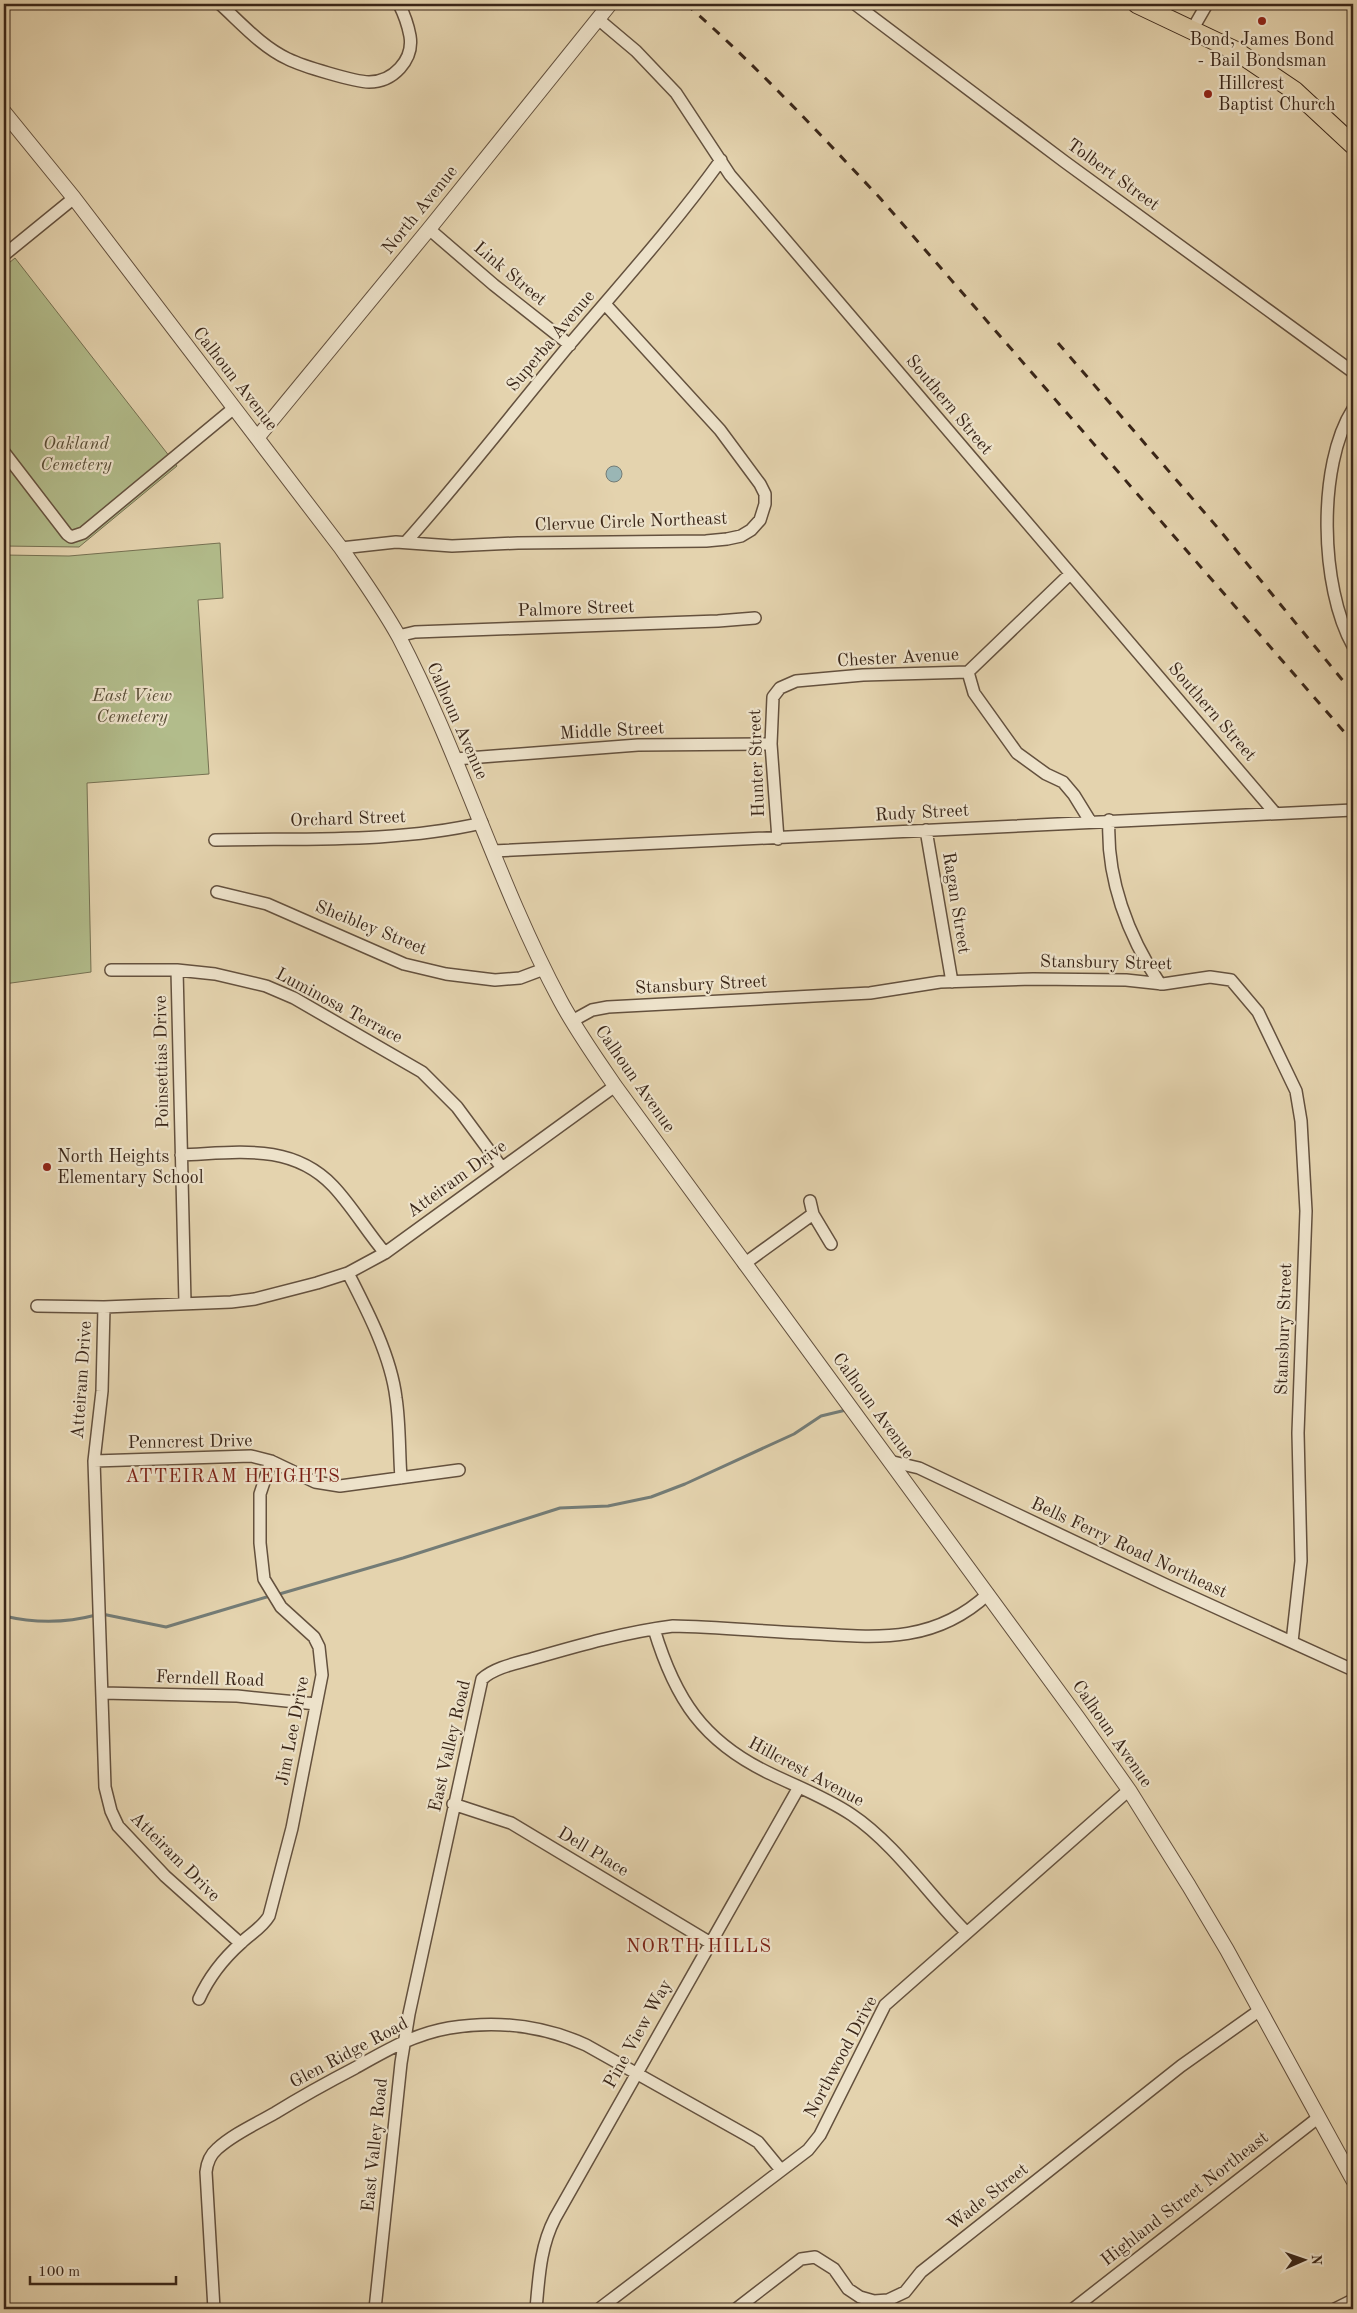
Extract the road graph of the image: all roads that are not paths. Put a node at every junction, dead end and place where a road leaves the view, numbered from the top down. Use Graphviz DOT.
graph roads {
  1 [pos="220,4"];
  2 [pos="399,4"];
  3 [pos="610,4"];
  4 [pos="855,4"];
  5 [pos="1137,4"];
  6 [pos="1207,4"];
  7 [pos="598,19"];
  8 [pos="1192,30"];
  9 [pos="4,112"];
  10 [pos="1353,145"];
  11 [pos="720,160"];
  12 [pos="74,198"];
  13 [pos="429,228"];
  14 [pos="4,255"];
  15 [pos="606,304"];
  16 [pos="570,345"];
  17 [pos="1353,372"];
  18 [pos="234,408"];
  19 [pos="1353,409"];
  20 [pos="257,438"];
  21 [pos="4,452"];
  22 [pos="406,542"];
  23 [pos="341,548"];
  24 [pos="1070,574"];
  25 [pos="755,618"];
  26 [pos="398,636"];
  27 [pos="1353,646"];
  28 [pos="968,672"];
  29 [pos="780,688"];
  30 [pos="771,744"];
  31 [pos="456,759"];
  32 [pos="1353,810"];
  33 [pos="1276,813"];
  34 [pos="1109,820"];
  35 [pos="1090,821"];
  36 [pos="482,823"];
  37 [pos="926,830"];
  38 [pos="778,839"];
  39 [pos="215,840"];
  40 [pos="493,851"];
  41 [pos="217,892"];
  42 [pos="544,969"];
  43 [pos="111,970"];
  44 [pos="177,970"];
  45 [pos="952,982"];
  46 [pos="1160,984"];
  47 [pos="572,1021"];
  48 [pos="615,1086"];
  49 [pos="181,1155"];
  50 [pos="502,1168"];
  51 [pos="810,1201"];
  52 [pos="813,1214"];
  53 [pos="831,1244"];
  54 [pos="385,1253"];
  55 [pos="744,1264"];
  56 [pos="348,1273"];
  57 [pos="185,1303"];
  58 [pos="37,1306"];
  59 [pos="104,1307"];
  60 [pos="94,1461"];
  61 [pos="271,1461"];
  62 [pos="890,1461"];
  63 [pos="459,1470"];
  64 [pos="401,1478"];
  65 [pos="988,1594"];
  66 [pos="654,1629"];
  67 [pos="1292,1642"];
  68 [pos="1353,1670"];
  69 [pos="102,1693"];
  70 [pos="316,1704"];
  71 [pos="799,1787"];
  72 [pos="1129,1790"];
  73 [pos="453,1804"];
  74 [pos="966,1932"];
  75 [pos="709,1942"];
  76 [pos="240,1943"];
  77 [pos="199,1999"];
  78 [pos="1260,2010"];
  79 [pos="404,2042"];
  80 [pos="636,2073"];
  81 [pos="1319,2117"];
  82 [pos="781,2170"];
  83 [pos="1353,2180"];
  84 [pos="1353,2300"];
  85 [pos="214,2309"];
  86 [pos="375,2309"];
  87 [pos="536,2309"];
  88 [pos="599,2309"];
  89 [pos="736,2309"];
  90 [pos="1073,2309"];
  91 [pos="1335,2309"];
  1 -- 2 [label="street"];
  3 -- 7 [label="street, North Avenue"];
  4 -- 17 [label="street, Tolbert Street"];
  5 -- 8 [label="main road"];
  6 -- 8 [label="street"];
  7 -- 11 [label="street, Southern Street"];
  7 -- 13 [label="street, North Avenue"];
  8 -- 10 [label="main road"];
  9 -- 12 [label="street, Calhoun Avenue"];
  11 -- 15 [label="street, Superba Avenue"];
  11 -- 24 [label="street, Southern Street"];
  12 -- 14 [label="street"];
  12 -- 18 [label="street, Calhoun Avenue"];
  13 -- 16 [label="street, Link Street"];
  13 -- 20 [label="street, North Avenue"];
  15 -- 16 [label="street, Superba Avenue"];
  15 -- 22 [label="street, Clervue Circle Northeast"];
  16 -- 22 [label="street, Superba Avenue"];
  18 -- 20 [label="street, Calhoun Avenue"];
  18 -- 21 [label="street"];
  19 -- 27 [label="street"];
  20 -- 23 [label="street, Calhoun Avenue"];
  22 -- 23 [label="street, Clervue Circle Northeast"];
  23 -- 26 [label="street, Calhoun Avenue"];
  24 -- 28 [label="street, Chester Avenue"];
  24 -- 33 [label="street, Southern Street"];
  25 -- 26 [label="street, Palmore Street"];
  26 -- 31 [label="street, Calhoun Avenue"];
  28 -- 29 [label="street, Chester Avenue"];
  28 -- 35 [label="street"];
  29 -- 30 [label="street, Hunter Street"];
  30 -- 31 [label="street, Middle Street"];
  30 -- 38 [label="street, Hunter Street"];
  31 -- 36 [label="street, Calhoun Avenue"];
  32 -- 33 [label="street, Rudy Street"];
  33 -- 34 [label="street, Rudy Street"];
  34 -- 35 [label="street, Rudy Street"];
  34 -- 46 [label="street"];
  35 -- 37 [label="street, Rudy Street"];
  36 -- 39 [label="street, Orchard Street"];
  36 -- 40 [label="street, Calhoun Avenue"];
  37 -- 38 [label="street, Rudy Street"];
  37 -- 45 [label="street, Ragan Street"];
  38 -- 40 [label="street, Rudy Street"];
  40 -- 42 [label="street, Calhoun Avenue"];
  41 -- 42 [label="street, Sheibley Street"];
  42 -- 47 [label="street, Calhoun Avenue"];
  43 -- 44 [label="street, Luminosa Terrace"];
  44 -- 49 [label="street, Poinsettias Drive"];
  44 -- 50 [label="street, Luminosa Terrace"];
  45 -- 46 [label="street, Stansbury Street"];
  45 -- 47 [label="street, Stansbury Street"];
  46 -- 67 [label="street, Stansbury Street"];
  47 -- 48 [label="street, Calhoun Avenue"];
  48 -- 50 [label="street, Atteiram Drive"];
  48 -- 55 [label="street, Calhoun Avenue"];
  49 -- 54 [label="street"];
  49 -- 57 [label="street, Poinsettias Drive"];
  50 -- 54 [label="street, Atteiram Drive"];
  51 -- 52 [label="street"];
  52 -- 53 [label="street"];
  52 -- 55 [label="street"];
  54 -- 56 [label="street, Atteiram Drive"];
  55 -- 62 [label="street, Calhoun Avenue"];
  56 -- 57 [label="street, Atteiram Drive"];
  56 -- 64 [label="street"];
  57 -- 59 [label="street, Atteiram Drive"];
  58 -- 59 [label="street"];
  59 -- 60 [label="street, Atteiram Drive"];
  60 -- 61 [label="street, Penncrest Drive"];
  60 -- 69 [label="street, Atteiram Drive"];
  61 -- 64 [label="street, Penncrest Drive"];
  61 -- 70 [label="street, Jim Lee Drive"];
  62 -- 65 [label="street, Calhoun Avenue"];
  62 -- 67 [label="street, Bells Ferry Road Northeast"];
  63 -- 64 [label="street, Penncrest Drive"];
  65 -- 66 [label="street, East Valley Road"];
  65 -- 72 [label="street, Calhoun Avenue"];
  66 -- 71 [label="street, Hillcrest Avenue"];
  66 -- 73 [label="street, East Valley Road"];
  67 -- 68 [label="street, Bells Ferry Road Northeast"];
  69 -- 70 [label="street, Ferndell Road"];
  69 -- 76 [label="street, Atteiram Drive"];
  70 -- 76 [label="street, Jim Lee Drive"];
  71 -- 74 [label="street, Hillcrest Avenue"];
  71 -- 75 [label="street, Pine View Way"];
  72 -- 74 [label="street, Northwood Drive"];
  72 -- 78 [label="street, Calhoun Avenue"];
  73 -- 75 [label="street, Dell Place"];
  73 -- 79 [label="street, East Valley Road"];
  74 -- 82 [label="street, Northwood Drive"];
  75 -- 80 [label="street, Pine View Way"];
  76 -- 77 [label="street, Jim Lee Drive"];
  78 -- 81 [label="street, Calhoun Avenue"];
  78 -- 89 [label="street, Wade Street"];
  79 -- 80 [label="street, Glen Ridge Road"];
  79 -- 85 [label="street, Glen Ridge Road"];
  79 -- 86 [label="street, East Valley Road"];
  80 -- 82 [label="street, Glen Ridge Road"];
  80 -- 87 [label="street, Pine View Way"];
  81 -- 83 [label="street, Calhoun Avenue"];
  81 -- 90 [label="street, Highland Street Northeast"];
  82 -- 88 [label="street, Northwood Drive"];
  84 -- 91 [label="street"];
}
